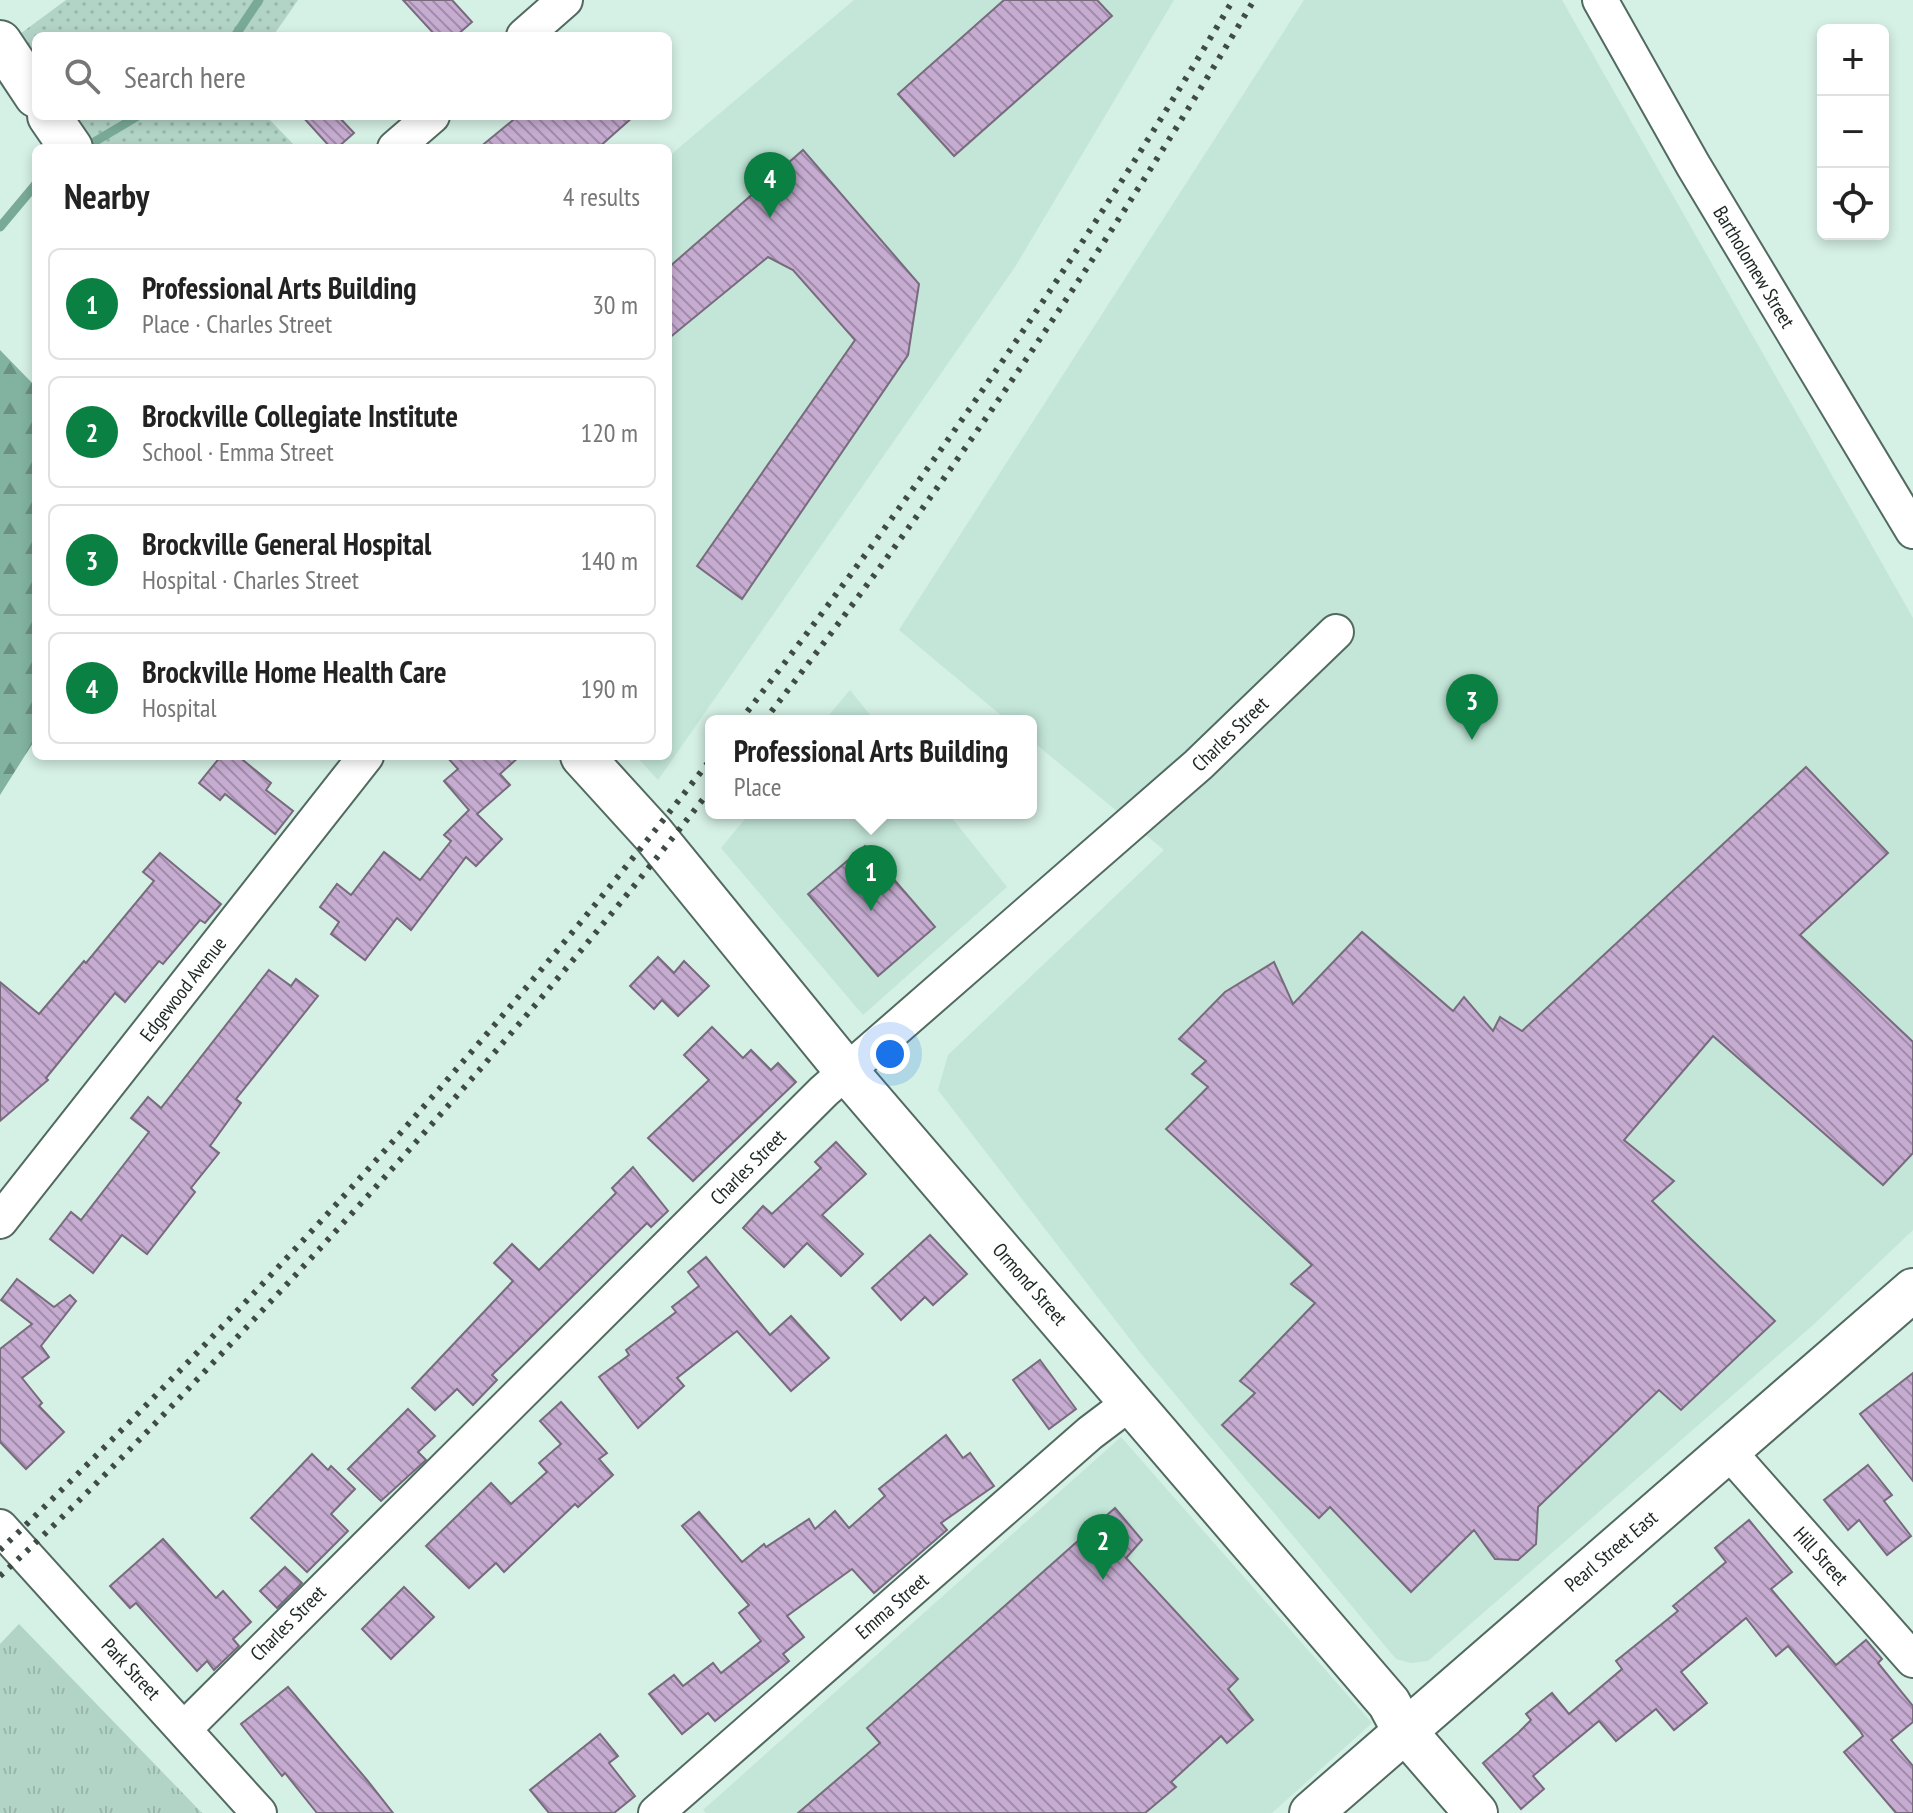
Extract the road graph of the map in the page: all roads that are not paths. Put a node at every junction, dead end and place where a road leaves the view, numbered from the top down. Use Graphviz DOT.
graph roads {
  1 [pos="565,0"];
  2 [pos="1600,0"];
  3 [pos="529,32"];
  4 [pos="0,42"];
  5 [pos="32,90"];
  6 [pos="427,120"];
  7 [pos="400,144"];
  8 [pos="1913,531"];
  9 [pos="1336,632"];
  10 [pos="363,760"];
  11 [pos="586,760"];
  12 [pos="847,1072"];
  13 [pos="0,1221"];
  14 [pos="1913,1290"];
  15 [pos="1131,1402"];
  16 [pos="1729,1452"];
  17 [pos="0,1527"];
  18 [pos="1913,1660"];
  19 [pos="185,1728"];
  20 [pos="1403,1729"];
  21 [pos="259,1813"];
  22 [pos="656,1813"];
  23 [pos="1311,1813"];
  24 [pos="1476,1813"];
  1 -- 3 [label="street"];
  2 -- 8 [label="street, Bartholomew Street"];
  4 -- 5 [label="street"];
  6 -- 7 [label="street"];
  9 -- 12 [label="street, Charles Street"];
  10 -- 13 [label="street, Edgewood Avenue"];
  11 -- 12 [label="street, Ormond Street"];
  12 -- 15 [label="street, Ormond Street"];
  12 -- 19 [label="street, Charles Street"];
  14 -- 16 [label="street, Pearl Street East"];
  15 -- 20 [label="street, Ormond Street"];
  15 -- 22 [label="street, Emma Street"];
  16 -- 18 [label="street, Hill Street"];
  16 -- 20 [label="street, Pearl Street East"];
  17 -- 19 [label="street, Park Street"];
  19 -- 21 [label="street, Park Street"];
  20 -- 23 [label="street, Pearl Street East"];
  20 -- 24 [label="street, Ormond Street"];
}
